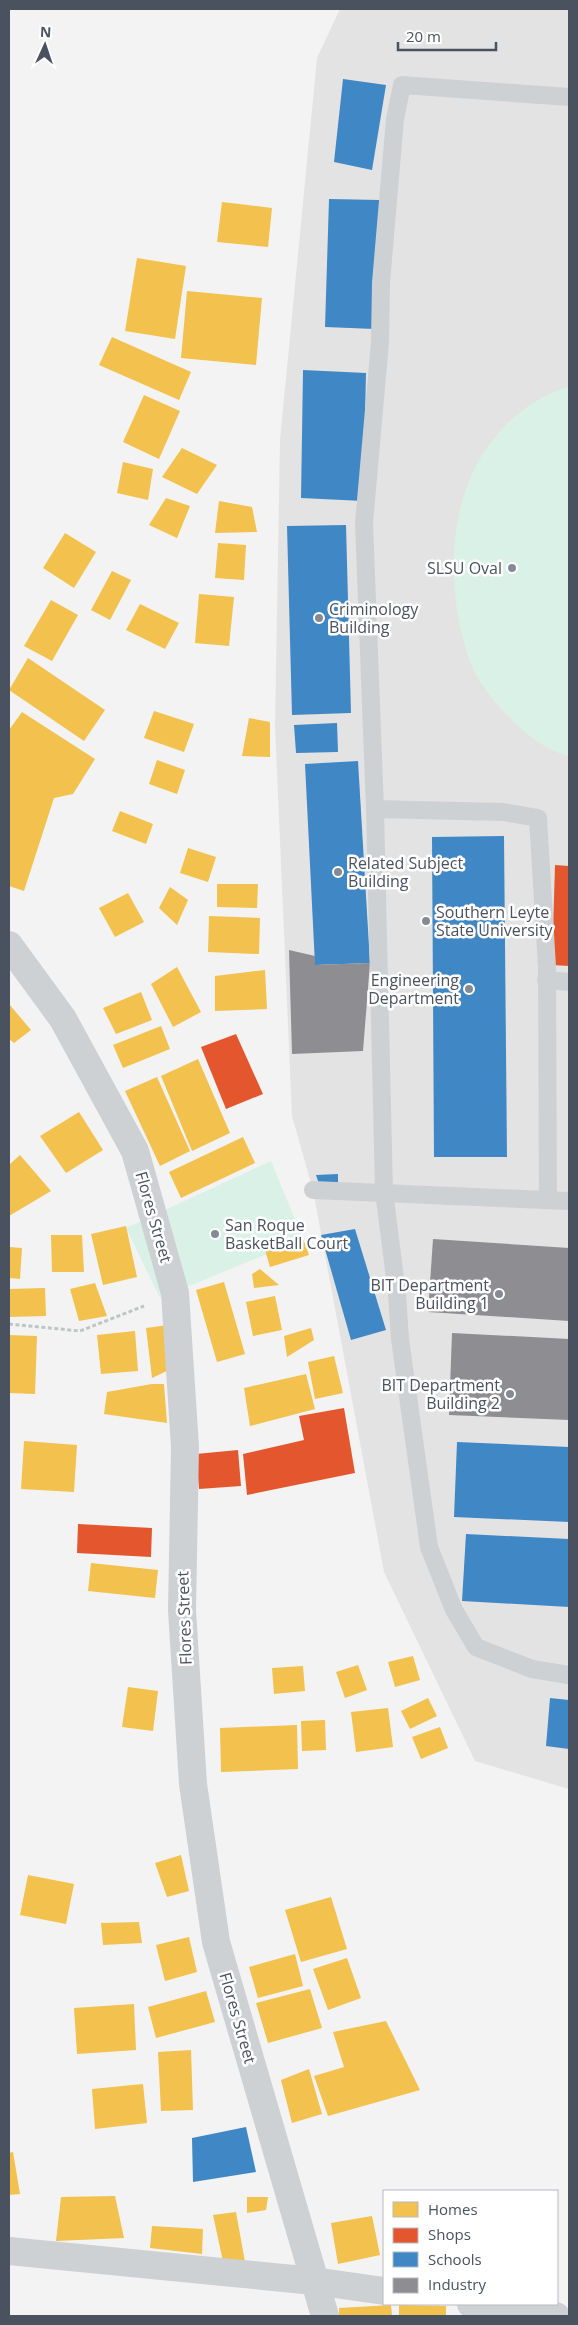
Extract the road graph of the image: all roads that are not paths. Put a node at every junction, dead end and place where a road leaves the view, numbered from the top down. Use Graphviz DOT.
graph roads {
  1 [pos="569,96"];
  2 [pos="375,809"];
  3 [pos="9,945"];
  4 [pos="546,980"];
  5 [pos="569,982"];
  6 [pos="314,1190"];
  7 [pos="384,1191"];
  8 [pos="548,1200"];
  9 [pos="569,1201"];
  10 [pos="569,1674"];
  11 [pos="9,2251"];
  12 [pos="314,2281"];
  13 [pos="383,2291"];
  14 [pos="478,2305"];
  15 [pos="325,2316"];
  16 [pos="556,2316"];
  1 -- 2 [label="lane"];
  2 -- 4 [label="lane"];
  2 -- 7 [label="lane"];
  3 -- 12 [label="street, Flores Street"];
  4 -- 5 [label="lane"];
  4 -- 8 [label="lane"];
  6 -- 7 [label="lane"];
  7 -- 8 [label="lane"];
  7 -- 10 [label="lane"];
  8 -- 9 [label="lane"];
  11 -- 12 [label="street"];
  12 -- 13 [label="street"];
  12 -- 15 [label="street, Flores Street"];
  14 -- 16 [label="street"];
}
